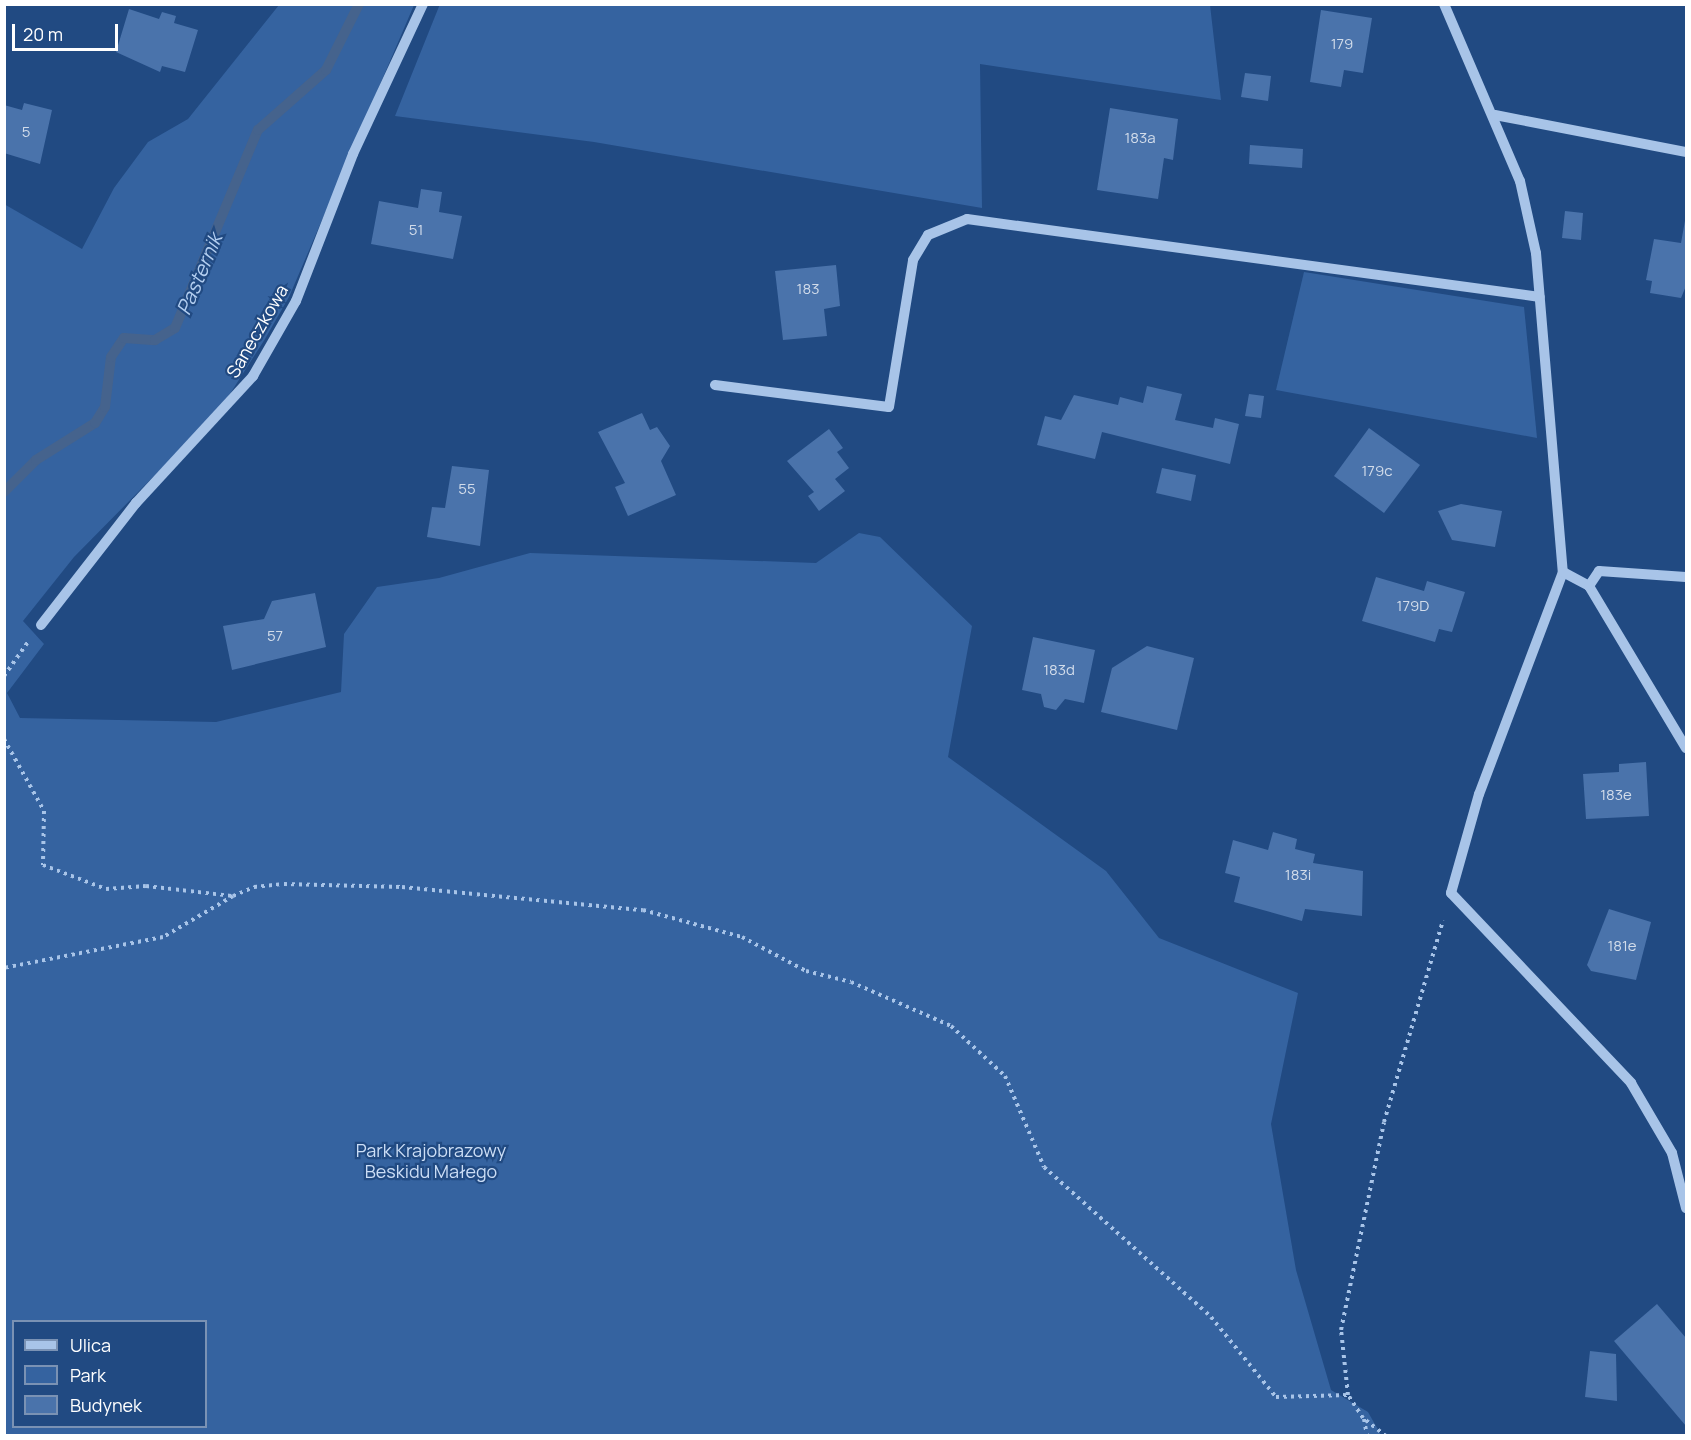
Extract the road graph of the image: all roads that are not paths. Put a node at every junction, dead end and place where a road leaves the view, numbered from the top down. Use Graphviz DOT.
graph roads {
  1 [pos="423,4"];
  2 [pos="1444,4"];
  3 [pos="1495,115"];
  4 [pos="1686,152"];
  5 [pos="1540,297"];
  6 [pos="715,385"];
  7 [pos="1563,572"];
  8 [pos="1686,577"];
  9 [pos="1589,586"];
  10 [pos="40,625"];
  11 [pos="1686,748"];
  12 [pos="1686,1208"];
  1 -- 10 [label="street, Saneczkowa"];
  2 -- 3 [label="street"];
  3 -- 4 [label="street"];
  3 -- 5 [label="street"];
  5 -- 6 [label="street"];
  5 -- 7 [label="street"];
  7 -- 9 [label="street"];
  7 -- 12 [label="street"];
  8 -- 9 [label="street"];
  9 -- 11 [label="street"];
}
